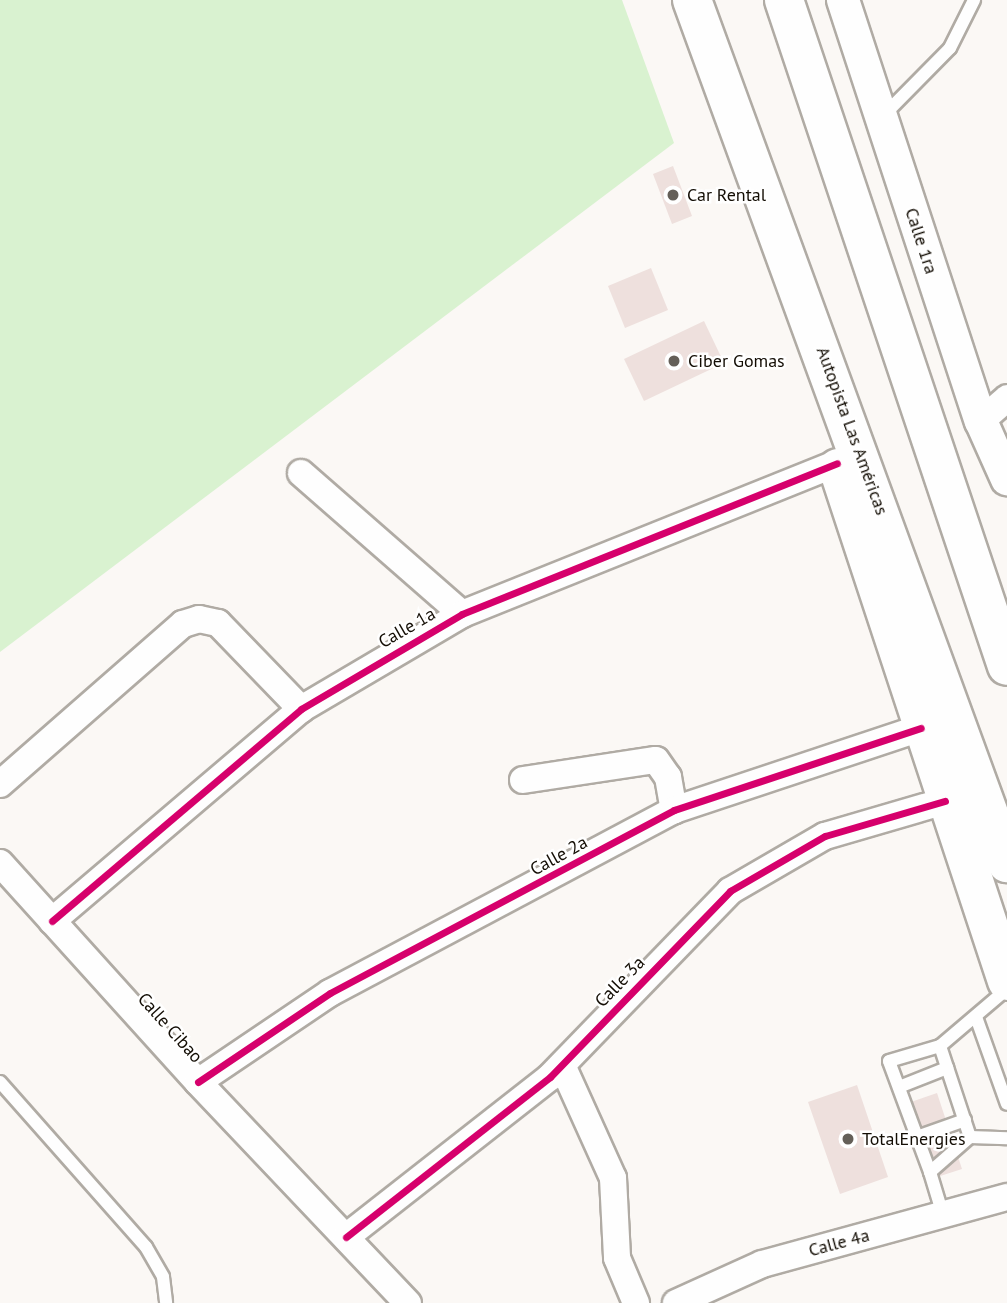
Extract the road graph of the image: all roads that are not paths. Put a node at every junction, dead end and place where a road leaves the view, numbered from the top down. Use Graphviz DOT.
graph roads {
  1 [pos="692,0"];
  2 [pos="784,0"];
  3 [pos="843,0"];
  4 [pos="974,0"];
  5 [pos="880,118"];
  6 [pos="811,317"];
  7 [pos="1007,398"];
  8 [pos="981,421"];
  9 [pos="836,463"];
  10 [pos="301,472"];
  11 [pos="1007,479"];
  12 [pos="462,614"];
  13 [pos="1004,654"];
  14 [pos="302,709"];
  15 [pos="921,728"];
  16 [pos="523,780"];
  17 [pos="0,783"];
  18 [pos="945,801"];
  19 [pos="674,810"];
  20 [pos="0,863"];
  21 [pos="1007,863"];
  22 [pos="52,921"];
  23 [pos="1007,981"];
  24 [pos="1007,989"];
  25 [pos="976,1017"];
  26 [pos="940,1046"];
  27 [pos="562,1065"];
  28 [pos="947,1068"];
  29 [pos="0,1082"];
  30 [pos="198,1082"];
  31 [pos="899,1087"];
  32 [pos="1007,1104"];
  33 [pos="965,1121"];
  34 [pos="917,1137"];
  35 [pos="970,1137"];
  36 [pos="1007,1138"];
  37 [pos="930,1172"];
  38 [pos="1007,1197"];
  39 [pos="943,1215"];
  40 [pos="346,1237"];
  41 [pos="166,1303"];
  42 [pos="408,1303"];
  43 [pos="636,1303"];
  44 [pos="676,1303"];
  1 -- 6 [label="highway, Autopista Las Américas"];
  2 -- 13 [label="highway"];
  3 -- 5 [label="street, Calle 1ra"];
  4 -- 5 [label="lane"];
  5 -- 8 [label="street, Calle 1ra"];
  6 -- 9 [label="highway"];
  6 -- 21 [label="highway, Autopista Las Américas"];
  7 -- 8 [label="street"];
  8 -- 11 [label="street, Calle 1ra"];
  9 -- 12 [label="street, Calle 1a"];
  9 -- 15 [label="highway"];
  10 -- 12 [label="street"];
  12 -- 14 [label="street, Calle 1a"];
  14 -- 17 [label="street"];
  14 -- 22 [label="street, Calle 1a"];
  15 -- 18 [label="highway"];
  15 -- 19 [label="street, Calle 2a"];
  16 -- 19 [label="street"];
  18 -- 23 [label="highway"];
  18 -- 27 [label="street, Calle 3a"];
  19 -- 30 [label="street, Calle 2a"];
  20 -- 22 [label="street, Calle Cibao"];
  22 -- 30 [label="street, Calle Cibao"];
  24 -- 25 [label="lane"];
  25 -- 26 [label="lane"];
  25 -- 32 [label="lane"];
  26 -- 28 [label="lane"];
  26 -- 31 [label="lane"];
  27 -- 40 [label="street, Calle 3a"];
  27 -- 43 [label="street"];
  28 -- 31 [label="lane"];
  28 -- 33 [label="lane"];
  29 -- 41 [label="lane"];
  30 -- 40 [label="street, Calle Cibao"];
  31 -- 34 [label="lane"];
  33 -- 34 [label="lane"];
  33 -- 35 [label="lane"];
  34 -- 37 [label="lane"];
  35 -- 36 [label="lane"];
  35 -- 37 [label="lane"];
  37 -- 39 [label="lane"];
  38 -- 39 [label="street, Calle 4a"];
  39 -- 44 [label="street, Calle 4a"];
  40 -- 42 [label="street, Calle Cibao"];
}
